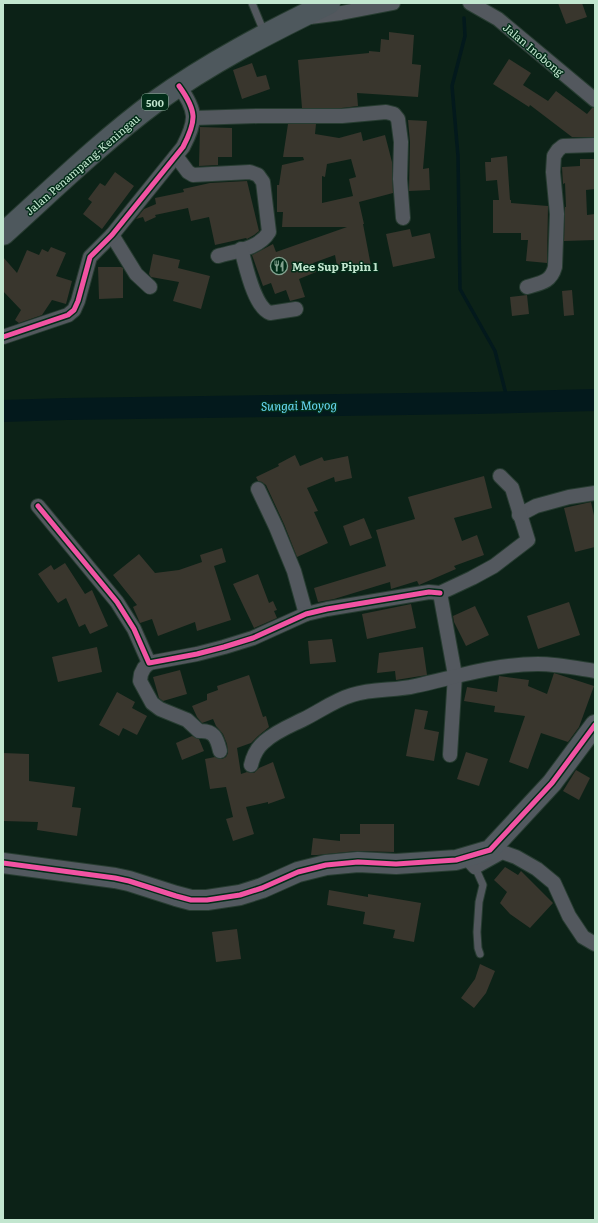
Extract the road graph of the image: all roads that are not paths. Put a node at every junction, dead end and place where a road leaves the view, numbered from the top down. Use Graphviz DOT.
graph roads {
  1 [pos="252,3"];
  2 [pos="329,3"];
  3 [pos="392,3"];
  4 [pos="470,3"];
  5 [pos="297,19"];
  6 [pos="265,34"];
  7 [pos="179,86"];
  8 [pos="595,100"];
  9 [pos="194,118"];
  10 [pos="595,145"];
  11 [pos="176,156"];
  12 [pos="403,218"];
  13 [pos="3,234"];
  14 [pos="112,235"];
  15 [pos="241,250"];
  16 [pos="218,256"];
  17 [pos="150,287"];
  18 [pos="527,287"];
  19 [pos="296,309"];
  20 [pos="3,337"];
  21 [pos="500,476"];
  22 [pos="258,489"];
  23 [pos="595,493"];
  24 [pos="38,506"];
  25 [pos="519,515"];
  26 [pos="440,593"];
  27 [pos="306,614"];
  28 [pos="149,663"];
  29 [pos="595,671"];
  30 [pos="455,676"];
  31 [pos="595,725"];
  32 [pos="220,751"];
  33 [pos="450,755"];
  34 [pos="251,765"];
  35 [pos="470,862"];
  36 [pos="3,863"];
  37 [pos="595,944"];
  38 [pos="480,954"];
  1 -- 6 [label="lane"];
  2 -- 5 [label="main road, Jalan Penampang-Keningau / 500"];
  3 -- 5 [label="street"];
  4 -- 8 [label="street, Jalan Inobong"];
  5 -- 6 [label="main road, Jalan Penampang-Keningau / 500"];
  6 -- 7 [label="main road, Jalan Penampang-Keningau / 500"];
  7 -- 9 [label="street"];
  7 -- 13 [label="main road, Jalan Penampang-Keningau / 500"];
  9 -- 11 [label="street"];
  9 -- 12 [label="street"];
  10 -- 18 [label="street"];
  11 -- 14 [label="street"];
  11 -- 15 [label="street"];
  14 -- 17 [label="street"];
  14 -- 20 [label="street"];
  15 -- 16 [label="street"];
  15 -- 19 [label="street"];
  21 -- 25 [label="street"];
  22 -- 27 [label="street"];
  23 -- 25 [label="street"];
  24 -- 28 [label="street"];
  25 -- 26 [label="street"];
  26 -- 27 [label="street"];
  26 -- 30 [label="street"];
  27 -- 28 [label="street"];
  28 -- 32 [label="street"];
  29 -- 30 [label="street"];
  30 -- 33 [label="street"];
  30 -- 34 [label="street"];
  31 -- 35 [label="street"];
  35 -- 36 [label="street"];
  35 -- 37 [label="street"];
  35 -- 38 [label="lane"];
}
